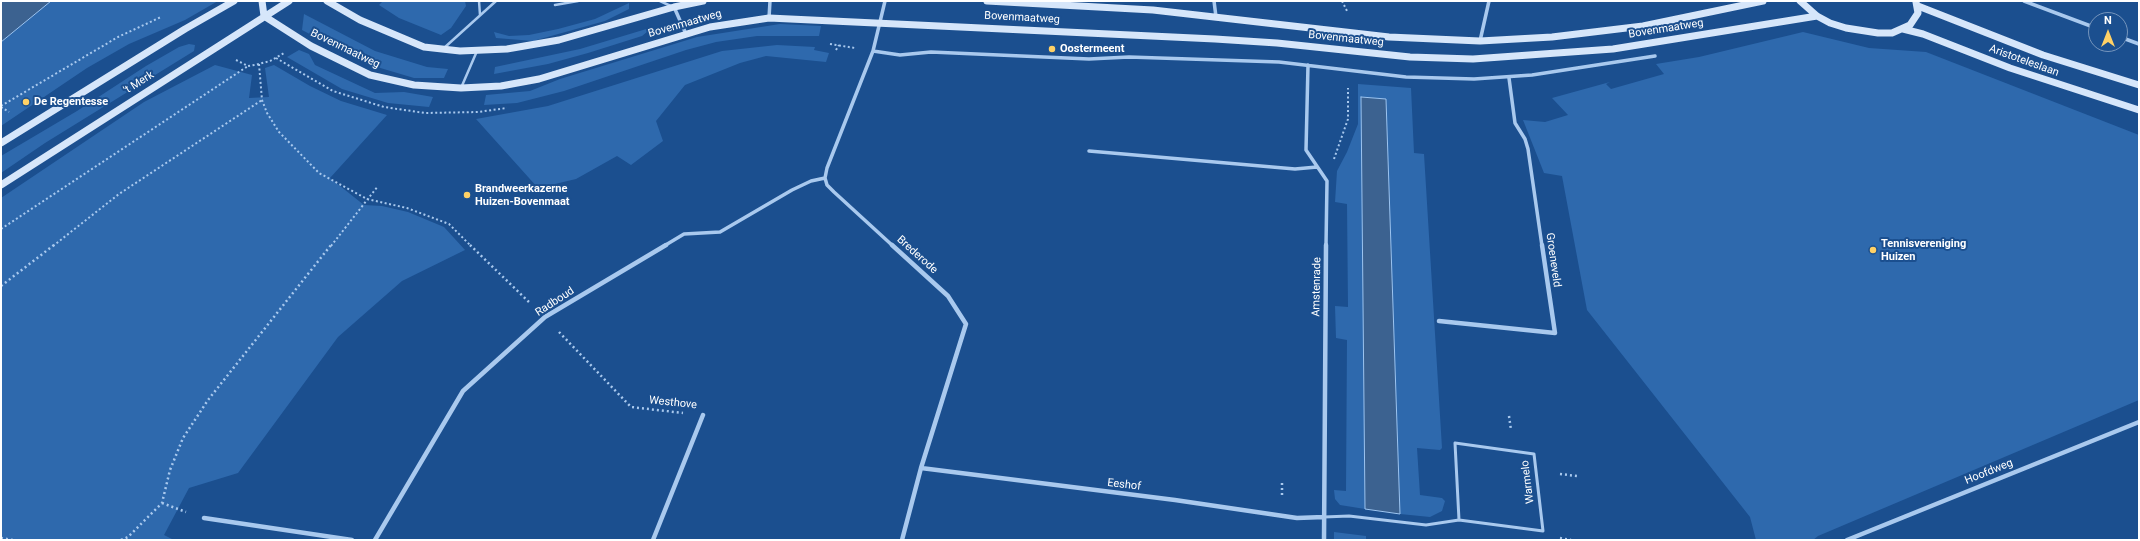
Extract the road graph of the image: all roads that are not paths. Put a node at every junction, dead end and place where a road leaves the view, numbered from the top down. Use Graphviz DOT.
graph roads {
  1 [pos="234,1"];
  2 [pos="262,1"];
  3 [pos="289,1"];
  4 [pos="327,1"];
  5 [pos="479,1"];
  6 [pos="496,1"];
  7 [pos="578,1"];
  8 [pos="660,1"];
  9 [pos="703,1"];
  10 [pos="770,1"];
  11 [pos="885,1"];
  12 [pos="987,1"];
  13 [pos="1214,1"];
  14 [pos="1489,1"];
  15 [pos="1763,1"];
  16 [pos="1800,1"];
  17 [pos="2024,1"];
  18 [pos="1917,4"];
  19 [pos="555,5"];
  20 [pos="674,7"];
  21 [pos="264,16"];
  22 [pos="480,16"];
  23 [pos="1817,16"];
  24 [pos="769,18"];
  25 [pos="1216,18"];
  26 [pos="880,23"];
  27 [pos="2088,25"];
  28 [pos="1903,29"];
  29 [pos="686,34"];
  30 [pos="1480,40"];
  31 [pos="2128,40"];
  32 [pos="2139,44"];
  33 [pos="442,50"];
  34 [pos="477,51"];
  35 [pos="873,51"];
  36 [pos="1655,56"];
  37 [pos="1308,65"];
  38 [pos="1509,78"];
  39 [pos="2139,85"];
  40 [pos="461,88"];
  41 [pos="2139,110"];
  42 [pos="1,143"];
  43 [pos="1089,151"];
  44 [pos="1317,167"];
  45 [pos="825,178"];
  46 [pos="1,185"];
  47 [pos="1439,321"];
  48 [pos="703,415"];
  49 [pos="2139,422"];
  50 [pos="921,468"];
  51 [pos="1324,516"];
  52 [pos="204,518"];
  53 [pos="1459,520"];
  54 [pos="352,540"];
  55 [pos="376,540"];
  56 [pos="653,540"];
  57 [pos="902,540"];
  58 [pos="1324,540"];
  59 [pos="1846,540"];
  1 -- 42 [label="street, 't Merk"];
  2 -- 21 [label="street"];
  3 -- 21 [label="street, 't Merk"];
  4 -- 33 [label="street, Bovenmaatweg"];
  5 -- 22 [label="lane"];
  6 -- 22 [label="lane"];
  7 -- 19 [label="lane"];
  8 -- 20 [label="lane"];
  9 -- 20 [label="street, Bovenmaatweg"];
  10 -- 24 [label="street"];
  11 -- 26 [label="street"];
  12 -- 25 [label="street, Bovenmaatweg"];
  13 -- 25 [label="street"];
  14 -- 30 [label="street"];
  15 -- 30 [label="street, Bovenmaatweg"];
  16 -- 23 [label="street"];
  17 -- 27 [label="street"];
  18 -- 28 [label="street"];
  18 -- 39 [label="street, Aristoteleslaan"];
  20 -- 29 [label="street"];
  20 -- 34 [label="street, Bovenmaatweg"];
  21 -- 40 [label="street, Bovenmaatweg"];
  21 -- 46 [label="street, 't Merk"];
  22 -- 33 [label="lane"];
  23 -- 26 [label="street, Bovenmaatweg"];
  23 -- 28 [label="street"];
  24 -- 26 [label="street, Bovenmaatweg"];
  24 -- 29 [label="street, Bovenmaatweg"];
  25 -- 30 [label="street, Bovenmaatweg"];
  26 -- 35 [label="street"];
  28 -- 41 [label="street, Aristoteleslaan"];
  29 -- 40 [label="street, Bovenmaatweg"];
  31 -- 32 [label="street"];
  33 -- 34 [label="street, Bovenmaatweg"];
  34 -- 40 [label="lane"];
  35 -- 37 [label="street"];
  35 -- 45 [label="street"];
  36 -- 38 [label="street"];
  37 -- 38 [label="street"];
  37 -- 44 [label="street, Amstenrade"];
  38 -- 47 [label="street, Groeneveld"];
  43 -- 44 [label="street"];
  44 -- 51 [label="street, Amstenrade"];
  45 -- 50 [label="street, Brederode"];
  45 -- 55 [label="street, Radboud"];
  48 -- 56 [label="street, Westhove"];
  49 -- 59 [label="street, Hoofdweg"];
  50 -- 51 [label="street, Eeshof"];
  50 -- 57 [label="street, Brederode"];
  51 -- 53 [label="lane, Warmelo"];
  51 -- 58 [label="street, Amstenrade"];
  52 -- 54 [label="street"];
  53 -- 53 [label="lane, Warmelo"];
}
